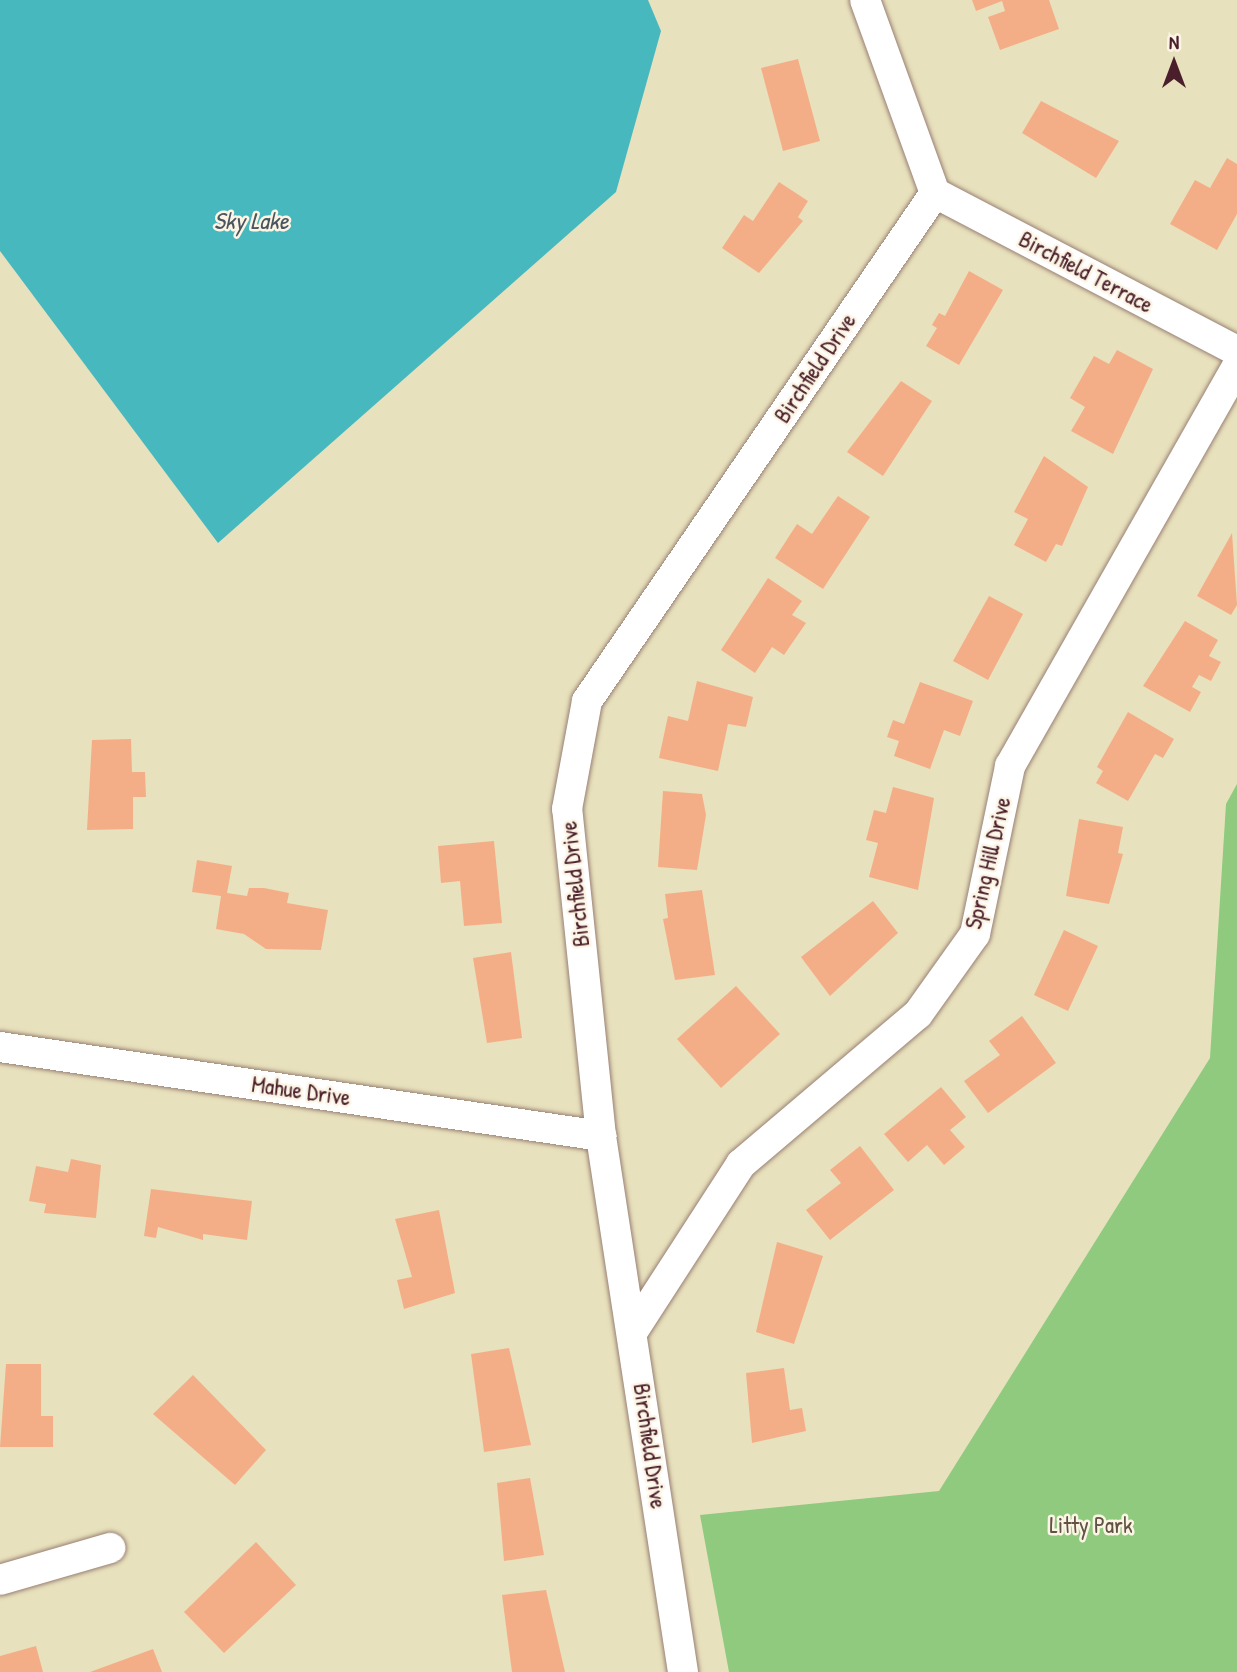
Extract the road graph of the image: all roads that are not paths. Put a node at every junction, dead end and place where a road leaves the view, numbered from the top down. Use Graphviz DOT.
graph roads {
  1 [pos="865,0"];
  2 [pos="935,193"];
  3 [pos="1237,351"];
  4 [pos="1237,366"];
  5 [pos="0,1047"];
  6 [pos="601,1136"];
  7 [pos="633,1331"];
  8 [pos="110,1548"];
  9 [pos="0,1580"];
  10 [pos="684,1672"];
  1 -- 2 [label="street"];
  2 -- 3 [label="street, Birchfield Terrace"];
  2 -- 6 [label="street, Birchfield Drive"];
  4 -- 7 [label="street, Spring Hill Drive"];
  5 -- 6 [label="street, Mahue Drive"];
  6 -- 7 [label="street, Birchfield Drive"];
  7 -- 10 [label="street, Birchfield Drive"];
  8 -- 9 [label="street"];
}
